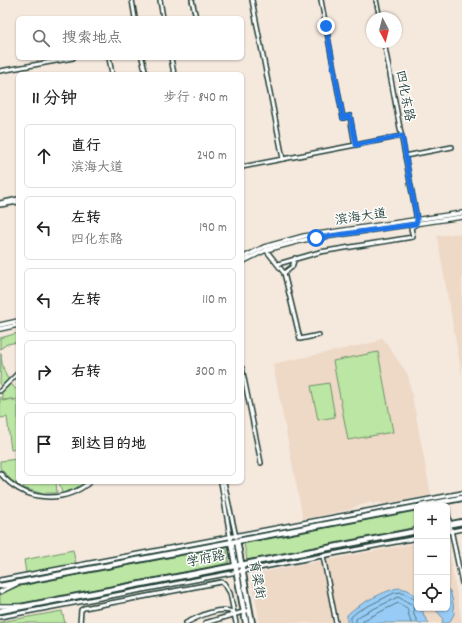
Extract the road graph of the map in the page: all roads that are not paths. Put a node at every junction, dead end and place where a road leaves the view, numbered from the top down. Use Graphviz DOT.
graph roads {
  1 [pos="132,0"];
  2 [pos="160,0"];
  3 [pos="192,0"];
  4 [pos="252,0"];
  5 [pos="321,0"];
  6 [pos="376,0"];
  7 [pos="379,12"];
  8 [pos="135,16"];
  9 [pos="163,16"];
  10 [pos="196,16"];
  11 [pos="385,48"];
  12 [pos="52,60"];
  13 [pos="61,60"];
  14 [pos="109,60"];
  15 [pos="142,60"];
  16 [pos="171,60"];
  17 [pos="0,70"];
  18 [pos="112,72"];
  19 [pos="146,72"];
  20 [pos="174,72"];
  21 [pos="402,136"];
  22 [pos="356,145"];
  23 [pos="452,147"];
  24 [pos="405,156"];
  25 [pos="283,159"];
  26 [pos="244,167"];
  27 [pos="16,201"];
  28 [pos="0,204"];
  29 [pos="462,213"];
  30 [pos="462,217"];
  31 [pos="416,222"];
  32 [pos="266,250"];
  33 [pos="244,257"];
  34 [pos="295,258"];
  35 [pos="244,261"];
  36 [pos="278,264"];
  37 [pos="284,274"];
  38 [pos="16,321"];
  39 [pos="0,325"];
  40 [pos="16,325"];
  41 [pos="0,329"];
  42 [pos="319,335"];
  43 [pos="16,375"];
  44 [pos="244,380"];
  45 [pos="0,391"];
  46 [pos="247,397"];
  47 [pos="244,398"];
  48 [pos="260,463"];
  49 [pos="0,473"];
  50 [pos="87,484"];
  51 [pos="222,484"];
  52 [pos="222,484"];
  53 [pos="462,493"];
  54 [pos="462,498"];
  55 [pos="449,503"];
  56 [pos="414,508"];
  57 [pos="462,522"];
  58 [pos="450,525"];
  59 [pos="462,529"];
  60 [pos="451,531"];
  61 [pos="414,532"];
  62 [pos="236,538"];
  63 [pos="230,539"];
  64 [pos="414,539"];
  65 [pos="323,556"];
  66 [pos="242,565"];
  67 [pos="235,566"];
  68 [pos="243,571"];
  69 [pos="236,572"];
  70 [pos="0,580"];
  71 [pos="21,582"];
  72 [pos="462,583"];
  73 [pos="0,586"];
  74 [pos="0,592"];
  75 [pos="27,605"];
  76 [pos="0,606"];
  77 [pos="250,610"];
  78 [pos="0,611"];
  79 [pos="244,611"];
  80 [pos="234,613"];
  81 [pos="0,617"];
  82 [pos="80,623"];
  83 [pos="186,623"];
  84 [pos="205,623"];
  85 [pos="236,623"];
  86 [pos="246,623"];
  87 [pos="252,623"];
  88 [pos="336,623"];
  1 -- 8 [label="street"];
  2 -- 9 [label="street"];
  3 -- 10 [label="street"];
  4 -- 25 [label="street"];
  5 -- 22 [label="street"];
  6 -- 7 [label="street"];
  11 -- 21 [label="street, 四化东路"];
  12 -- 17 [label="street"];
  13 -- 17 [label="street"];
  14 -- 18 [label="street"];
  15 -- 19 [label="street"];
  16 -- 20 [label="street"];
  21 -- 22 [label="street"];
  21 -- 24 [label="street, 四化东路"];
  22 -- 25 [label="street"];
  23 -- 24 [label="street"];
  24 -- 31 [label="street, 四化东路"];
  25 -- 26 [label="street"];
  27 -- 28 [label="street"];
  29 -- 31 [label="main road, 滨海大道"];
  30 -- 31 [label="main road, 滨海大道"];
  31 -- 32 [label="main road, 滨海大道"];
  31 -- 33 [label="main road, 滨海大道"];
  31 -- 34 [label="street"];
  32 -- 35 [label="main road, 滨海大道"];
  32 -- 36 [label="street"];
  34 -- 36 [label="street"];
  34 -- 37 [label="street"];
  36 -- 37 [label="street"];
  37 -- 42 [label="street"];
  38 -- 39 [label="main road"];
  40 -- 41 [label="main road"];
  43 -- 45 [label="street"];
  44 -- 46 [label="street"];
  46 -- 47 [label="street"];
  46 -- 48 [label="street"];
  49 -- 50 [label="street"];
  51 -- 62 [label="street"];
  52 -- 63 [label="street"];
  53 -- 62 [label="street"];
  54 -- 55 [label="highway"];
  56 -- 62 [label="highway, 学府路"];
  57 -- 58 [label="highway"];
  59 -- 60 [label="street"];
  60 -- 72 [label="street"];
  61 -- 66 [label="highway, 学府路"];
  62 -- 63 [label="highway, 学府路"];
  62 -- 66 [label="highway, 育梁街"];
  63 -- 67 [label="highway, 育梁街"];
  63 -- 70 [label="street"];
  63 -- 71 [label="highway, 学府路"];
  64 -- 65 [label="street"];
  65 -- 68 [label="street"];
  65 -- 88 [label="street"];
  66 -- 67 [label="highway, 学府路"];
  66 -- 68 [label="highway, 育梁街"];
  67 -- 69 [label="highway, 育梁街"];
  67 -- 75 [label="highway, 学府路"];
  68 -- 69 [label="street"];
  68 -- 77 [label="highway, 育梁街"];
  69 -- 79 [label="highway, 育梁街"];
  69 -- 81 [label="street"];
  71 -- 73 [label="highway, 学府路"];
  71 -- 74 [label="main road"];
  75 -- 76 [label="main road"];
  75 -- 78 [label="highway, 学府路"];
  77 -- 79 [label="street"];
  77 -- 87 [label="highway, 育梁街"];
  79 -- 80 [label="street"];
  79 -- 86 [label="highway, 育梁街"];
  80 -- 82 [label="street"];
  80 -- 83 [label="street"];
  80 -- 84 [label="street"];
  80 -- 85 [label="street"];
}
